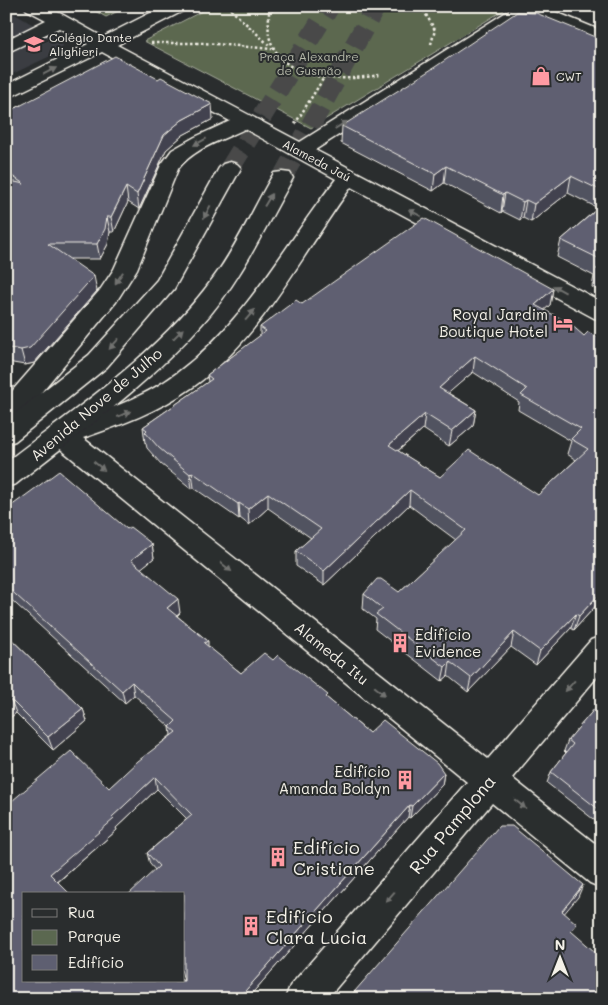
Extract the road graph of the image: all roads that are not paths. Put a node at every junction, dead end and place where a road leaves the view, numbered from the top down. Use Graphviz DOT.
graph roads {
  1 [pos="32,6"];
  2 [pos="179,6"];
  3 [pos="526,7"];
  4 [pos="59,21"];
  5 [pos="599,34"];
  6 [pos="102,45"];
  7 [pos="6,47"];
  8 [pos="6,93"];
  9 [pos="245,122"];
  10 [pos="300,151"];
  11 [pos="230,168"];
  12 [pos="348,177"];
  13 [pos="282,178"];
  14 [pos="602,312"];
  15 [pos="11,400"];
  16 [pos="6,434"];
  17 [pos="61,435"];
  18 [pos="6,478"];
  19 [pos="602,649"];
  20 [pos="490,780"];
  21 [pos="602,871"];
  22 [pos="303,999"];
  1 -- 4 [label="street, Alameda Jaú"];
  2 -- 6 [label="street"];
  3 -- 5 [label="street"];
  10 -- 3 [label="street, one-way"];
  4 -- 6 [label="street, Alameda Jaú"];
  4 -- 7 [label="street"];
  8 -- 6 [label="street, one-way"];
  6 -- 9 [label="street, Alameda Jaú"];
  9 -- 10 [label="street, Alameda Jaú"];
  9 -- 15 [label="street, one-way"];
  10 -- 12 [label="street, Alameda Jaú"];
  11 -- 16 [label="street, Avenida Nove de Julho, one-way"];
  14 -- 12 [label="street, Alameda Jaú, one-way"];
  17 -- 12 [label="street, one-way"];
  17 -- 13 [label="street, Avenida Nove de Julho, one-way"];
  17 -- 18 [label="street, Avenida Nove de Julho"];
  17 -- 20 [label="street, Alameda Itu, one-way"];
  19 -- 20 [label="street, Rua Pamplona, one-way"];
  20 -- 21 [label="street, Alameda Itu, one-way"];
  20 -- 22 [label="street, Rua Pamplona, one-way"];
}
